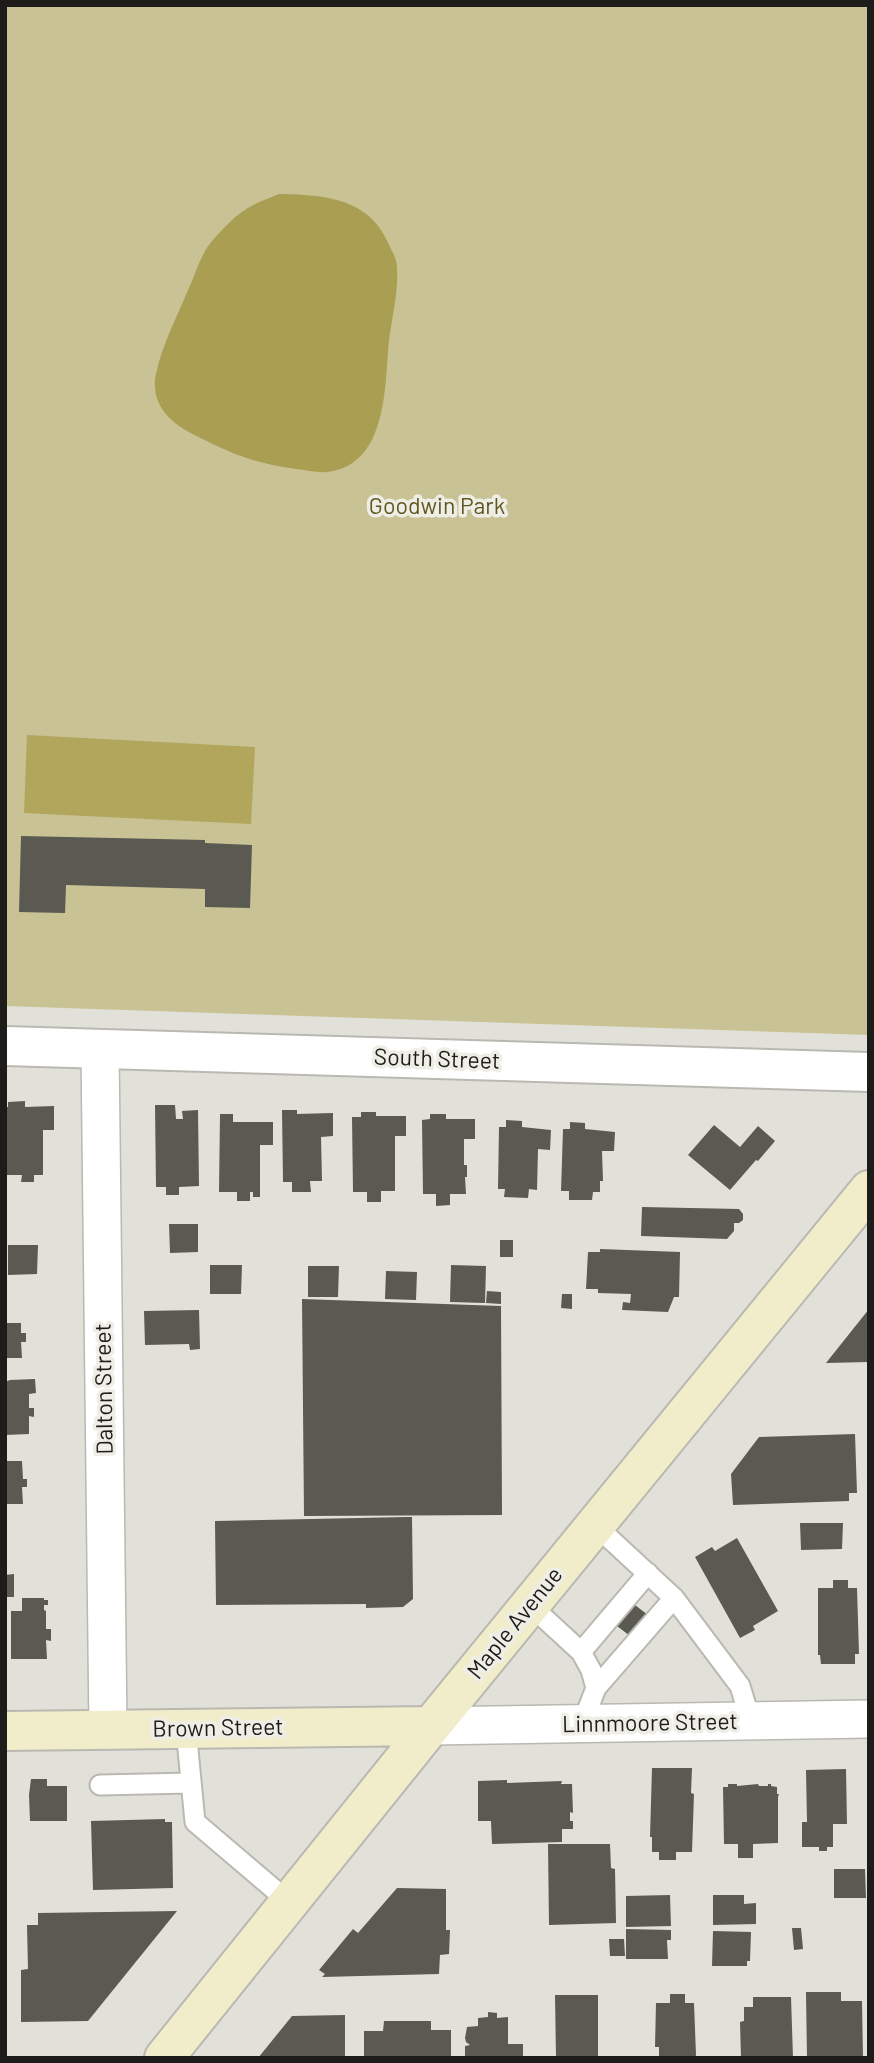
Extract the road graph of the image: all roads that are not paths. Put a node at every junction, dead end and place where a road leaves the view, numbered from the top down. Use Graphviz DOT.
graph roads {
  1 [pos="5,1046"];
  2 [pos="100,1049"];
  3 [pos="869,1072"];
  4 [pos="869,1190"];
  5 [pos="595,1525"];
  6 [pos="648,1573"];
  7 [pos="674,1598"];
  8 [pos="530,1605"];
  9 [pos="581,1652"];
  10 [pos="596,1688"];
  11 [pos="869,1719"];
  12 [pos="751,1722"];
  13 [pos="582,1724"];
  14 [pos="431,1726"];
  15 [pos="186,1729"];
  16 [pos="108,1730"];
  17 [pos="5,1731"];
  18 [pos="190,1783"];
  19 [pos="100,1785"];
  20 [pos="289,1902"];
  21 [pos="164,2058"];
  1 -- 2 [label="street, South Street"];
  2 -- 3 [label="street, South Street"];
  2 -- 16 [label="street, Dalton Street"];
  4 -- 5 [label="main road, Maple Avenue"];
  5 -- 6 [label="lane"];
  5 -- 8 [label="main road, Maple Avenue"];
  6 -- 7 [label="lane"];
  6 -- 9 [label="lane"];
  7 -- 10 [label="lane"];
  7 -- 12 [label="lane"];
  8 -- 9 [label="lane"];
  8 -- 14 [label="main road, Maple Avenue"];
  9 -- 10 [label="lane"];
  10 -- 13 [label="lane"];
  11 -- 12 [label="street, Linnmoore Street"];
  12 -- 13 [label="street, Linnmoore Street"];
  13 -- 14 [label="street, Linnmoore Street"];
  14 -- 15 [label="main road, Brown Street"];
  14 -- 20 [label="main road, Maple Avenue"];
  15 -- 16 [label="main road, Brown Street"];
  15 -- 18 [label="lane"];
  16 -- 17 [label="main road, Brown Street"];
  18 -- 19 [label="lane"];
  18 -- 20 [label="lane"];
  20 -- 21 [label="main road, Maple Avenue"];
}
